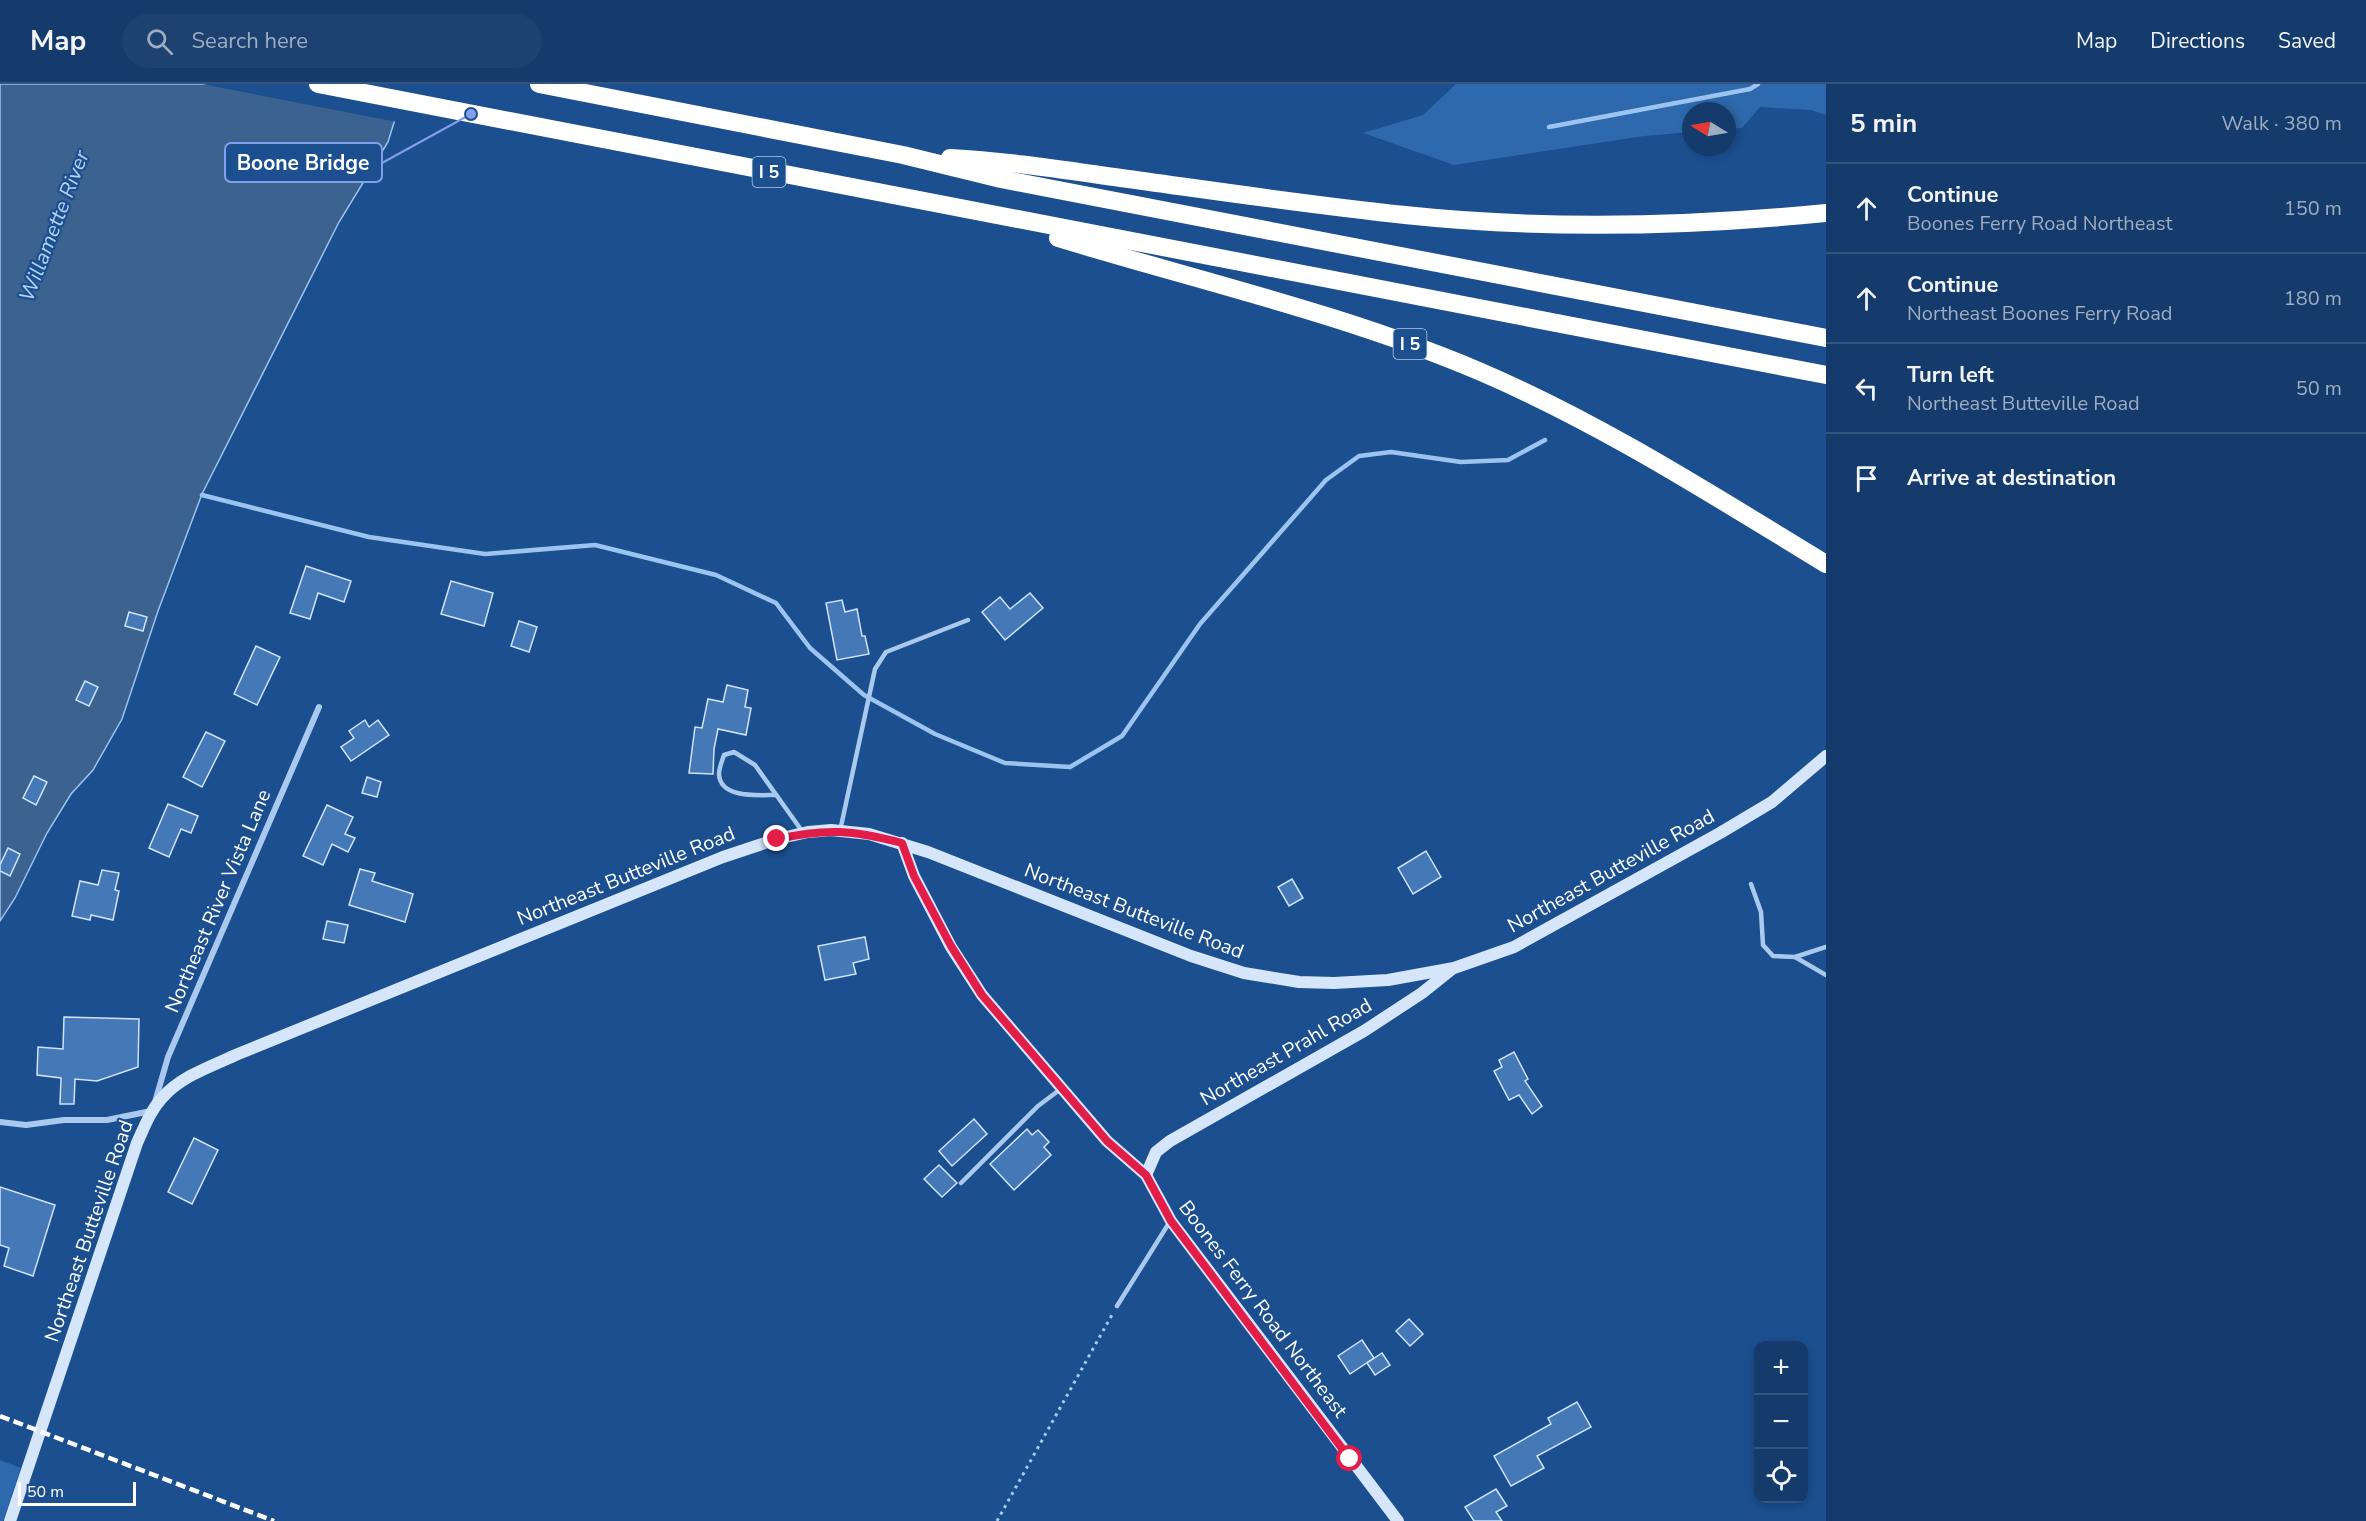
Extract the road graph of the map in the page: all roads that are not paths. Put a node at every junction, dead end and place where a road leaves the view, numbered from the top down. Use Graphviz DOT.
graph roads {
  1 [pos="318,84"];
  2 [pos="538,84"];
  3 [pos="903,155"];
  4 [pos="958,209"];
  5 [pos="1826,213"];
  6 [pos="1728,319"];
  7 [pos="1826,327"];
  8 [pos="1826,338"];
  9 [pos="1779,366"];
  10 [pos="1826,375"];
  11 [pos="1826,383"];
  12 [pos="1826,564"];
  13 [pos="968,621"];
  14 [pos="319,707"];
  15 [pos="1826,756"];
  16 [pos="776,795"];
  17 [pos="840,831"];
  18 [pos="804,833"];
  19 [pos="902,843"];
  20 [pos="1751,884"];
  21 [pos="1826,947"];
  22 [pos="1796,957"];
  23 [pos="1454,968"];
  24 [pos="1826,975"];
  25 [pos="1062,1088"];
  26 [pos="152,1111"];
  27 [pos="0,1122"];
  28 [pos="1146,1175"];
  29 [pos="961,1183"];
  30 [pos="1171,1221"];
  31 [pos="1117,1306"];
  32 [pos="10,1521"];
  33 [pos="1398,1521"];
  1 -- 4 [label="highway, I 5"];
  2 -- 3 [label="highway, I 5"];
  3 -- 5 [label="highway, I 5"];
  3 -- 6 [label="highway, I 5"];
  4 -- 9 [label="highway, I 5"];
  4 -- 12 [label="highway, I 5"];
  6 -- 7 [label="highway, I 5"];
  6 -- 8 [label="highway, I 5"];
  9 -- 10 [label="highway, I 5"];
  9 -- 11 [label="highway, I 5"];
  13 -- 17 [label="lane"];
  14 -- 26 [label="street, Northeast River Vista Lane"];
  15 -- 23 [label="street, Northeast Butteville Road"];
  16 -- 16 [label="lane"];
  16 -- 18 [label="lane"];
  17 -- 18 [label="street, Northeast Butteville Road"];
  17 -- 19 [label="street, Northeast Butteville Road"];
  18 -- 26 [label="street, Northeast Butteville Road"];
  19 -- 23 [label="street, Northeast Butteville Road"];
  19 -- 25 [label="street"];
  20 -- 22 [label="lane"];
  21 -- 22 [label="lane"];
  22 -- 24 [label="lane"];
  23 -- 28 [label="street, Northeast Prahl Road"];
  25 -- 28 [label="street"];
  25 -- 29 [label="lane"];
  26 -- 27 [label="street"];
  26 -- 32 [label="street, Northeast Butteville Road"];
  28 -- 30 [label="street, Boones Ferry Road Northeast"];
  30 -- 31 [label="lane"];
  30 -- 33 [label="street, Boones Ferry Road Northeast"];
}
